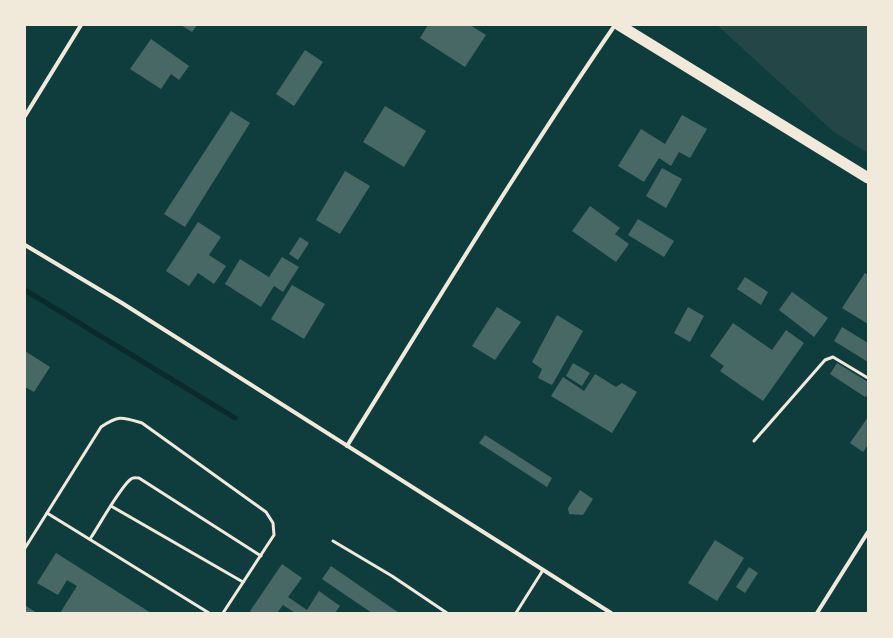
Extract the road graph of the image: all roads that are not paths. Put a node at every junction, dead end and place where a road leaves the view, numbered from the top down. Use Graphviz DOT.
graph roads {
  1 [pos="81,25"];
  2 [pos="615,25"];
  3 [pos="619,25"];
  4 [pos="25,116"];
  5 [pos="868,178"];
  6 [pos="25,246"];
  7 [pos="868,378"];
  8 [pos="754,441"];
  9 [pos="347,446"];
  10 [pos="111,506"];
  11 [pos="47,513"];
  12 [pos="868,532"];
  13 [pos="90,539"];
  14 [pos="334,541"];
  15 [pos="25,548"];
  16 [pos="261,556"];
  17 [pos="543,570"];
  18 [pos="243,582"];
  19 [pos="209,613"];
  20 [pos="223,613"];
  21 [pos="448,613"];
  22 [pos="516,613"];
  23 [pos="611,613"];
  24 [pos="817,613"];
  1 -- 4 [label="street"];
  2 -- 9 [label="street"];
  3 -- 5 [label="highway"];
  6 -- 9 [label="street"];
  7 -- 8 [label="lane"];
  9 -- 17 [label="street"];
  10 -- 13 [label="lane"];
  10 -- 16 [label="lane"];
  10 -- 18 [label="lane"];
  11 -- 13 [label="lane"];
  11 -- 15 [label="lane"];
  11 -- 16 [label="lane"];
  12 -- 24 [label="street"];
  13 -- 19 [label="lane"];
  14 -- 21 [label="lane"];
  16 -- 18 [label="lane"];
  17 -- 22 [label="lane"];
  17 -- 23 [label="street"];
  18 -- 20 [label="lane"];
}
